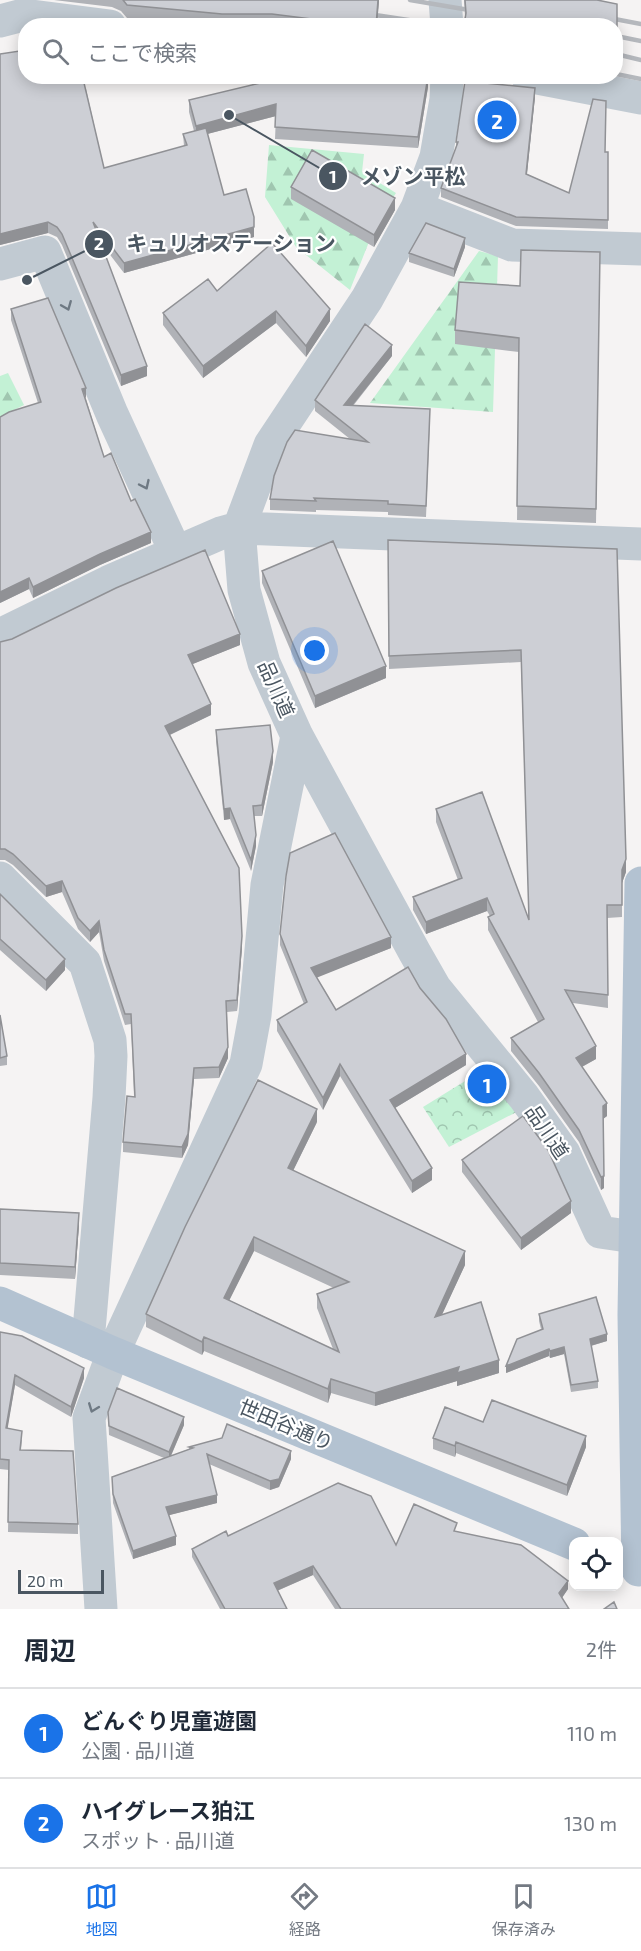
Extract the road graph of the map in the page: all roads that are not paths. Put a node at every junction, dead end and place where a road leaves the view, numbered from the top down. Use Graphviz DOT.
graph roads {
  1 [pos="445,0"];
  2 [pos="47,18"];
  3 [pos="446,18"];
  4 [pos="0,21"];
  5 [pos="447,84"];
  6 [pos="569,84"];
  7 [pos="641,98"];
  8 [pos="417,208"];
  9 [pos="641,249"];
  10 [pos="0,264"];
  11 [pos="239,528"];
  12 [pos="641,544"];
  13 [pos="176,553"];
  14 [pos="4,633"];
  15 [pos="297,736"];
  16 [pos="0,878"];
  17 [pos="641,883"];
  18 [pos="641,926"];
  19 [pos="634,1237"];
  20 [pos="0,1303"];
  21 [pos="637,1315"];
  22 [pos="101,1347"];
  23 [pos="569,1542"];
  24 [pos="632,1568"];
  25 [pos="101,1609"];
  1 -- 3 [label="street"];
  2 -- 4 [label="street"];
  5 -- 8 [label="street, 品川道"];
  6 -- 7 [label="street"];
  8 -- 9 [label="street"];
  8 -- 11 [label="street, 品川道"];
  10 -- 13 [label="street, one-way"];
  11 -- 12 [label="street"];
  11 -- 13 [label="street"];
  11 -- 15 [label="street, 品川道"];
  13 -- 14 [label="street"];
  15 -- 19 [label="street, 品川道"];
  15 -- 22 [label="street"];
  16 -- 22 [label="street"];
  17 -- 18 [label="main road"];
  18 -- 19 [label="main road"];
  19 -- 21 [label="main road"];
  20 -- 22 [label="main road, 世田谷通り"];
  21 -- 24 [label="main road"];
  22 -- 23 [label="main road, 世田谷通り"];
  22 -- 25 [label="street, one-way"];
}
